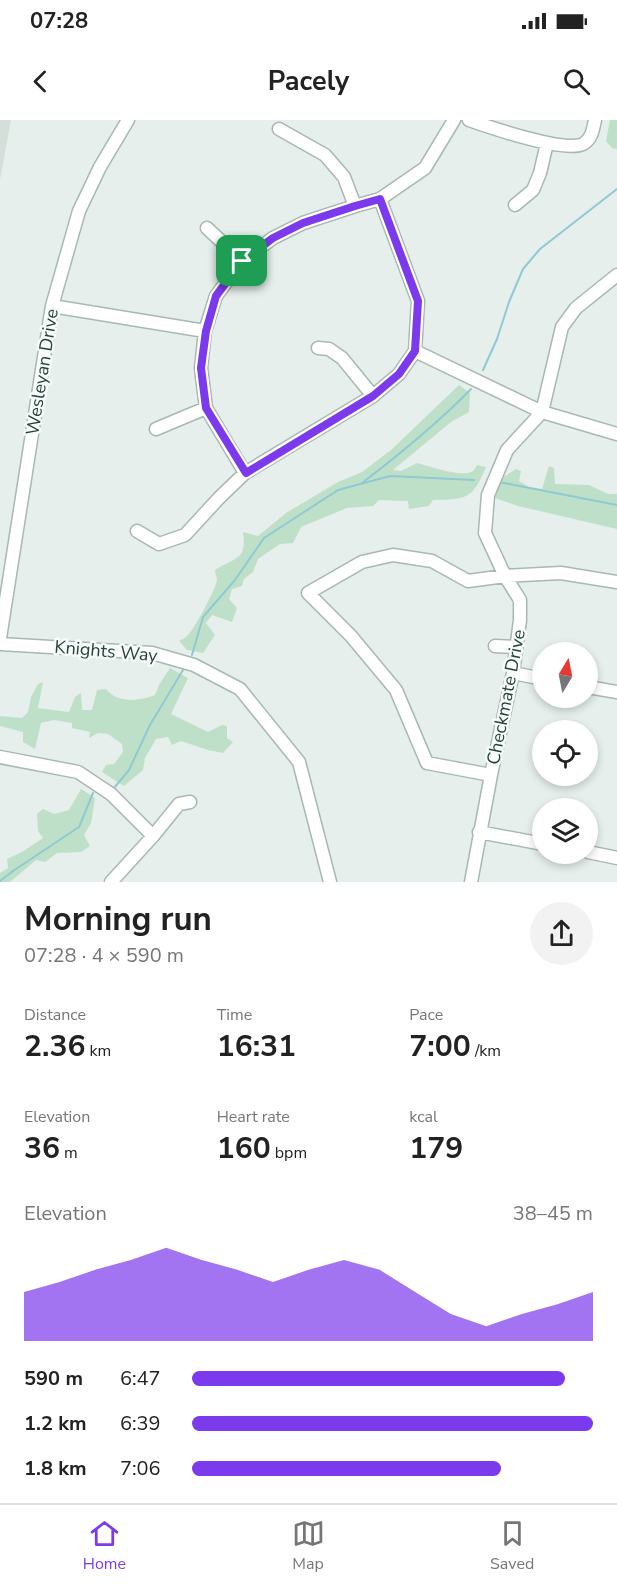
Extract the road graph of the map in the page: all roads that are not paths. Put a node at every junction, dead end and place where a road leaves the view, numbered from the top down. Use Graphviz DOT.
graph roads {
  1 [pos="128,120"];
  2 [pos="454,120"];
  3 [pos="469,120"];
  4 [pos="595,120"];
  5 [pos="279,129"];
  6 [pos="547,143"];
  7 [pos="380,199"];
  8 [pos="514,205"];
  9 [pos="355,206"];
  10 [pos="207,228"];
  11 [pos="242,261"];
  12 [pos="617,275"];
  13 [pos="52,306"];
  14 [pos="206,331"];
  15 [pos="318,348"];
  16 [pos="415,351"];
  17 [pos="373,396"];
  18 [pos="206,408"];
  19 [pos="542,412"];
  20 [pos="156,429"];
  21 [pos="617,434"];
  22 [pos="246,473"];
  23 [pos="137,531"];
  24 [pos="505,576"];
  25 [pos="617,582"];
  26 [pos="0,638"];
  27 [pos="0,644"];
  28 [pos="495,646"];
  29 [pos="516,647"];
  30 [pos="513,674"];
  31 [pos="532,677"];
  32 [pos="598,689"];
  33 [pos="617,692"];
  34 [pos="0,757"];
  35 [pos="491,775"];
  36 [pos="190,802"];
  37 [pos="479,832"];
  38 [pos="153,836"];
  39 [pos="532,842"];
  40 [pos="598,854"];
  41 [pos="617,858"];
  42 [pos="111,882"];
  43 [pos="330,882"];
  44 [pos="471,882"];
  1 -- 13 [label="street, Wesleyan Drive"];
  2 -- 7 [label="street"];
  3 -- 6 [label="street"];
  4 -- 6 [label="street"];
  5 -- 9 [label="street"];
  6 -- 8 [label="street"];
  7 -- 9 [label="street"];
  7 -- 16 [label="street"];
  9 -- 11 [label="street"];
  10 -- 11 [label="street"];
  11 -- 14 [label="street"];
  12 -- 19 [label="street, Checkmate Drive"];
  13 -- 14 [label="street"];
  13 -- 26 [label="street, Wesleyan Drive"];
  14 -- 18 [label="street"];
  15 -- 17 [label="street"];
  16 -- 17 [label="street"];
  16 -- 19 [label="street"];
  17 -- 22 [label="street"];
  18 -- 20 [label="street"];
  18 -- 22 [label="street"];
  19 -- 21 [label="street"];
  19 -- 24 [label="street, Checkmate Drive"];
  22 -- 23 [label="street"];
  24 -- 25 [label="street"];
  24 -- 29 [label="street, Checkmate Drive"];
  24 -- 35 [label="street"];
  27 -- 43 [label="street, Knights Way"];
  28 -- 29 [label="street"];
  29 -- 30 [label="street, Checkmate Drive"];
  30 -- 31 [label="street"];
  30 -- 35 [label="street, Checkmate Drive"];
  32 -- 33 [label="street"];
  34 -- 38 [label="street"];
  35 -- 37 [label="street, Checkmate Drive"];
  36 -- 38 [label="street"];
  37 -- 39 [label="street"];
  37 -- 44 [label="street, Checkmate Drive"];
  38 -- 42 [label="street"];
  40 -- 41 [label="street"];
}
